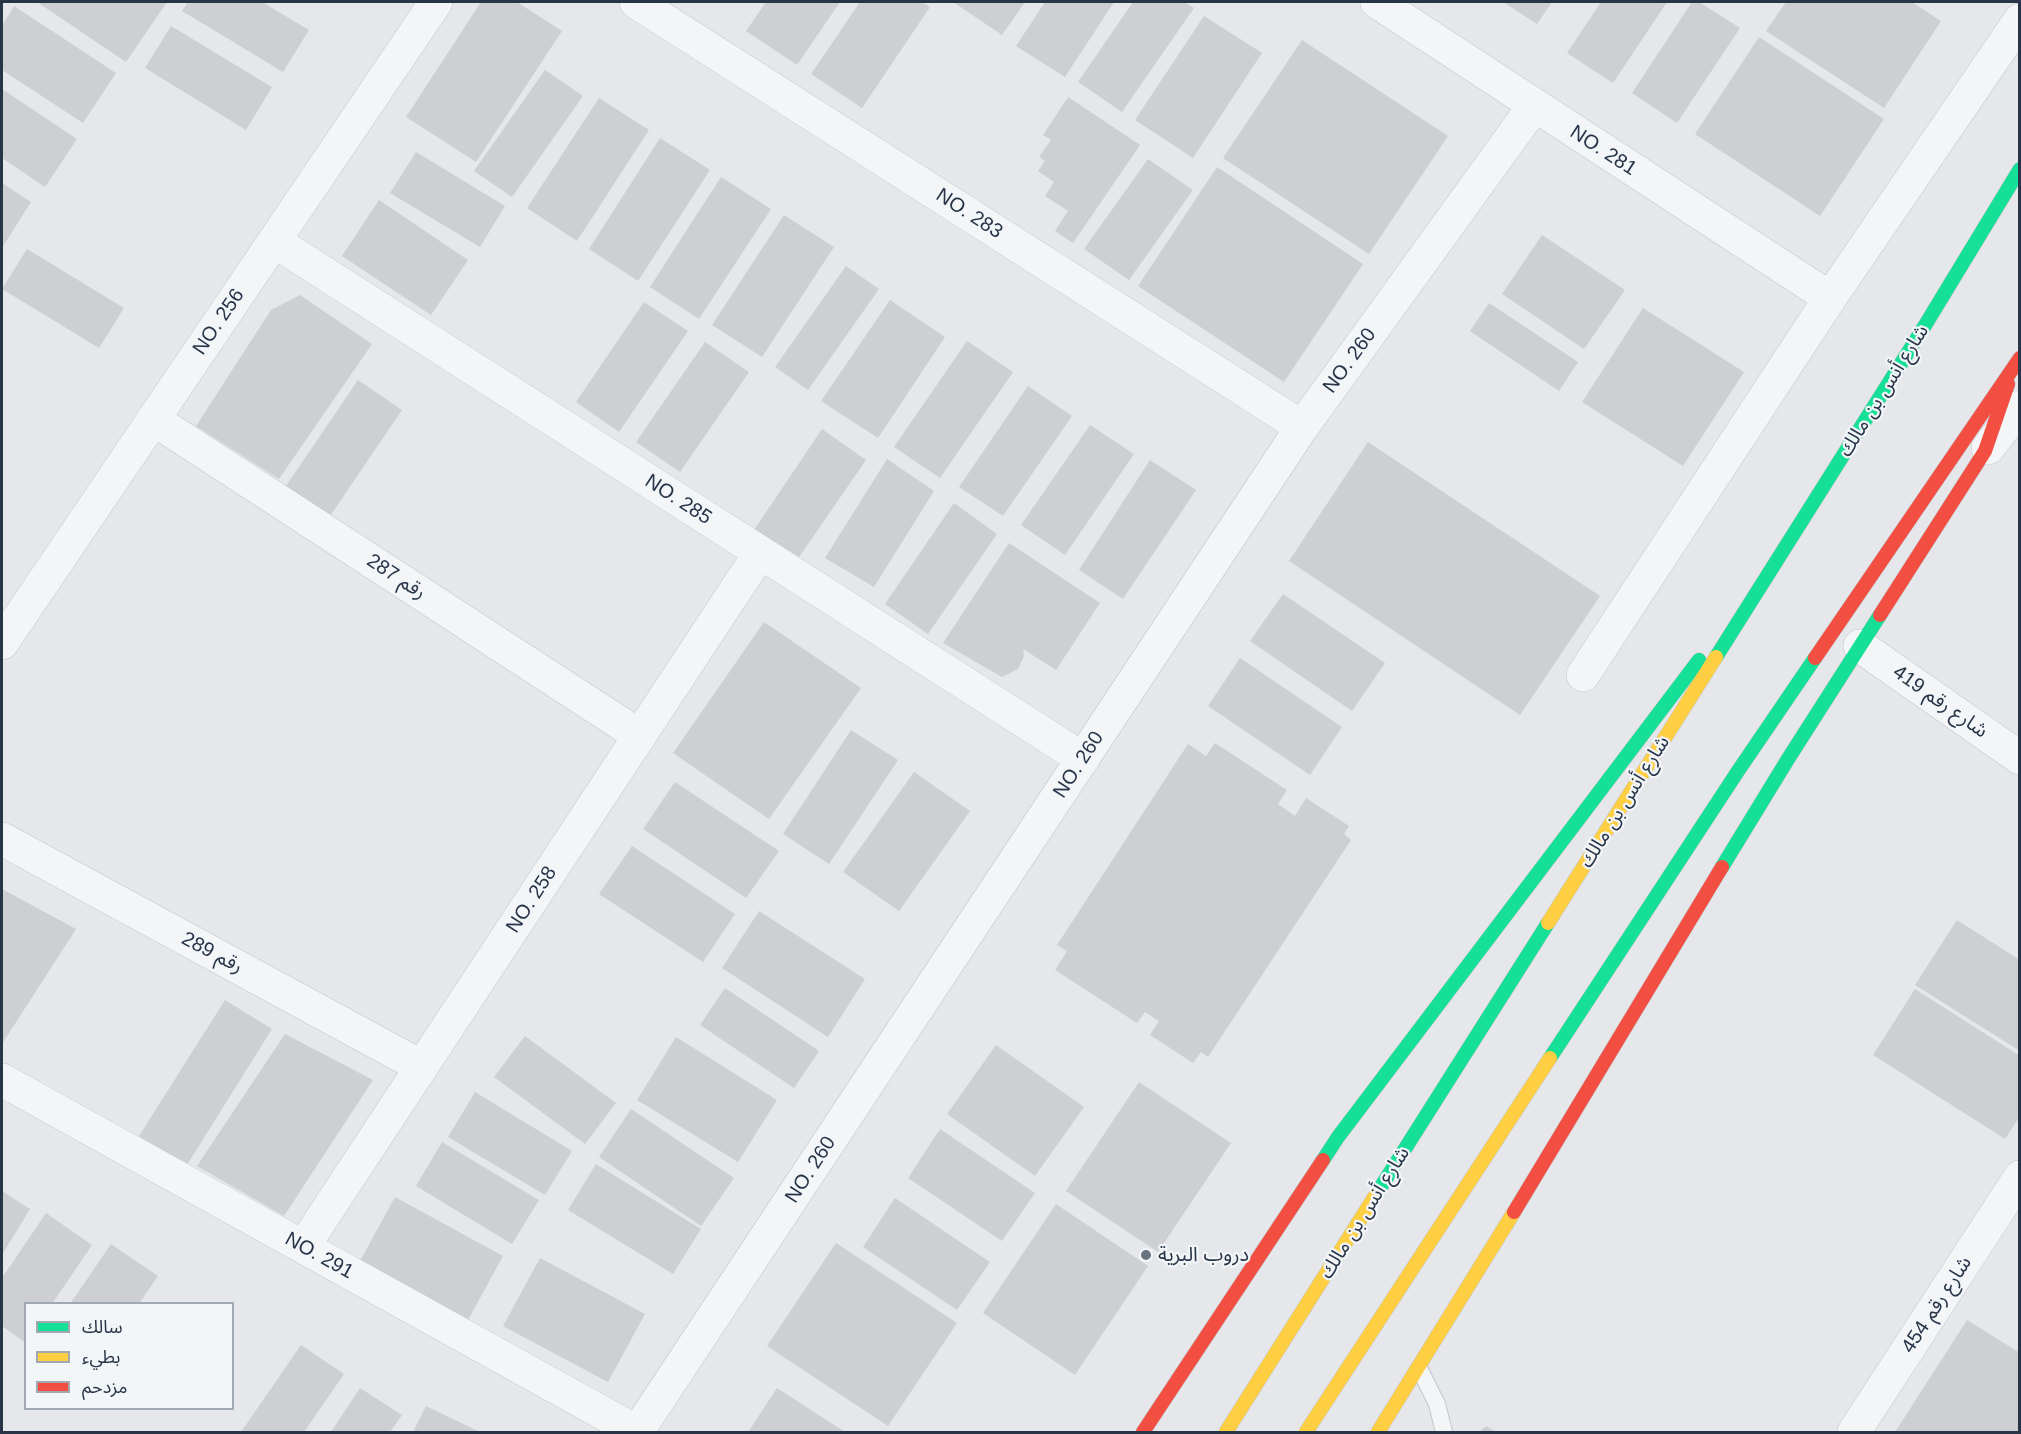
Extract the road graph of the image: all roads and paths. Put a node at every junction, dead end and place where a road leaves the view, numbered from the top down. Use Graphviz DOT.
graph roads {
  1 [pos="436,2"];
  2 [pos="636,2"];
  3 [pos="1377,2"];
  4 [pos="2019,20"];
  5 [pos="1534,106"];
  6 [pos="2019,170"];
  7 [pos="274,241"];
  8 [pos="1830,298"];
  9 [pos="2017,361"];
  10 [pos="2019,407"];
  11 [pos="153,419"];
  12 [pos="1302,427"];
  13 [pos="1985,451"];
  14 [pos="1798,529"];
  15 [pos="760,553"];
  16 [pos="2,643"];
  17 [pos="1860,646"];
  18 [pos="1583,675"];
  19 [pos="640,736"];
  20 [pos="2019,758"];
  21 [pos="1083,759"];
  22 [pos="2,839"];
  23 [pos="422,1067"];
  24 [pos="2,1080"];
  25 [pos="2019,1177"];
  26 [pos="303,1247"];
  27 [pos="1419,1368"];
  28 [pos="637,1432"];
  29 [pos="1143,1432"];
  30 [pos="1226,1432"];
  31 [pos="1306,1432"];
  32 [pos="1378,1432"];
  33 [pos="1444,1432"];
  34 [pos="1854,1432"];
  1 -- 7 [label="street, NO. 256"];
  2 -- 12 [label="street, NO. 283"];
  3 -- 5 [label="street, NO. 281"];
  4 -- 8 [label="street"];
  5 -- 8 [label="street, NO. 281"];
  5 -- 12 [label="street, NO. 260"];
  6 -- 14 [label="main road, شارع أنس بن مالك"];
  7 -- 11 [label="street, NO. 256"];
  7 -- 15 [label="street, NO. 285"];
  8 -- 18 [label="street"];
  9 -- 13 [label="main road"];
  9 -- 31 [label="main road"];
  10 -- 13 [label="street"];
  11 -- 16 [label="street, NO. 256"];
  11 -- 19 [label="street, رقم 287"];
  12 -- 21 [label="street, NO. 260"];
  13 -- 17 [label="main road"];
  14 -- 29 [label="main road"];
  14 -- 30 [label="main road, شارع أنس بن مالك"];
  15 -- 19 [label="street, NO. 258"];
  15 -- 21 [label="street, NO. 285"];
  17 -- 20 [label="street, شارع رقم 419"];
  17 -- 27 [label="main road"];
  19 -- 23 [label="street, NO. 258"];
  21 -- 28 [label="street, NO. 260"];
  22 -- 23 [label="street, رقم 289"];
  23 -- 26 [label="street, NO. 258"];
  24 -- 26 [label="street, NO. 291"];
  25 -- 34 [label="street, شارع رقم 454"];
  26 -- 28 [label="street, NO. 291"];
  27 -- 32 [label="main road"];
  27 -- 33 [label="lane"];
}
